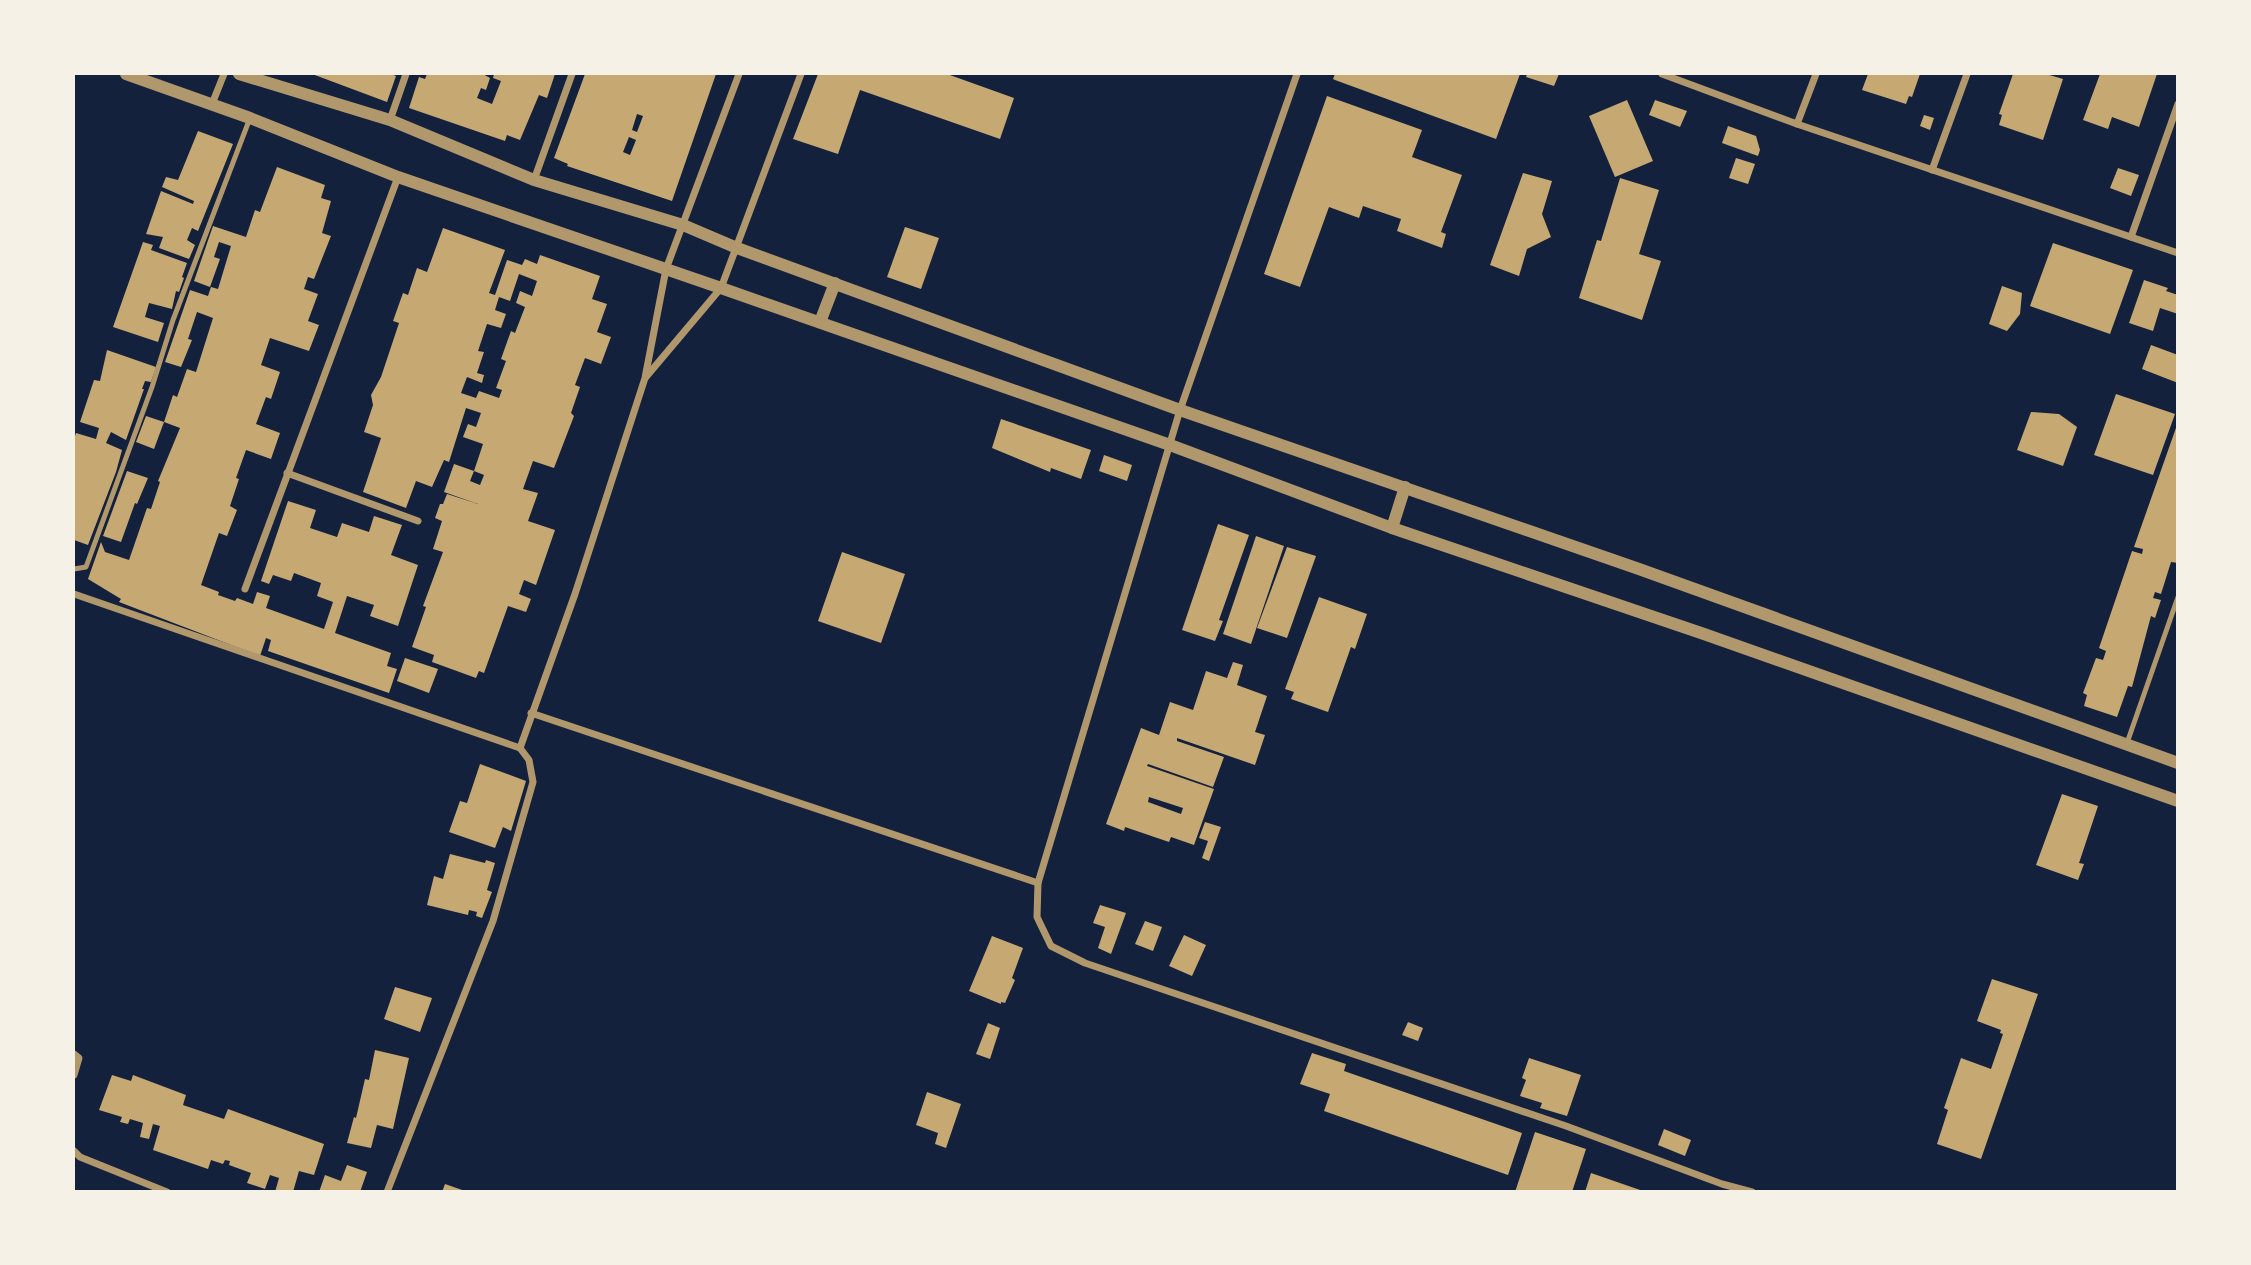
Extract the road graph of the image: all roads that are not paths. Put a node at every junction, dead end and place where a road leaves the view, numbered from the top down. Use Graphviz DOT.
graph roads {
  1 [pos="126,74"];
  2 [pos="223,74"];
  3 [pos="239,74"];
  4 [pos="406,74"];
  5 [pos="572,74"];
  6 [pos="740,74"];
  7 [pos="802,74"];
  8 [pos="1297,74"];
  9 [pos="1662,74"];
  10 [pos="1816,74"];
  11 [pos="1967,74"];
  12 [pos="212,104"];
  13 [pos="2178,104"];
  14 [pos="250,118"];
  15 [pos="390,120"];
  16 [pos="1797,124"];
  17 [pos="1932,170"];
  18 [pos="398,177"];
  19 [pos="534,180"];
  20 [pos="683,225"];
  21 [pos="2131,237"];
  22 [pos="737,248"];
  23 [pos="2178,253"];
  24 [pos="666,269"];
  25 [pos="835,283"];
  26 [pos="721,288"];
  27 [pos="820,322"];
  28 [pos="645,378"];
  29 [pos="1180,410"];
  30 [pos="1170,445"];
  31 [pos="287,473"];
  32 [pos="1405,487"];
  33 [pos="418,521"];
  34 [pos="1392,528"];
  35 [pos="74,569"];
  36 [pos="245,589"];
  37 [pos="74,594"];
  38 [pos="2178,597"];
  39 [pos="531,713"];
  40 [pos="2126,746"];
  41 [pos="520,748"];
  42 [pos="2178,763"];
  43 [pos="2178,801"];
  44 [pos="1038,883"];
  45 [pos="74,1054"];
  46 [pos="74,1075"];
  47 [pos="74,1151"];
  48 [pos="166,1192"];
  49 [pos="387,1192"];
  50 [pos="1752,1192"];
  1 -- 12 [label="street"];
  2 -- 12 [label="street"];
  3 -- 15 [label="street"];
  4 -- 15 [label="street"];
  5 -- 19 [label="street"];
  6 -- 20 [label="street"];
  7 -- 22 [label="street"];
  8 -- 29 [label="street"];
  9 -- 16 [label="street"];
  10 -- 16 [label="street"];
  11 -- 17 [label="street"];
  12 -- 14 [label="street"];
  13 -- 21 [label="street"];
  14 -- 18 [label="street"];
  14 -- 35 [label="lane"];
  15 -- 19 [label="street"];
  16 -- 17 [label="street"];
  17 -- 21 [label="street"];
  18 -- 24 [label="street"];
  18 -- 31 [label="street"];
  19 -- 20 [label="street"];
  20 -- 22 [label="street"];
  20 -- 24 [label="street"];
  21 -- 23 [label="street"];
  22 -- 25 [label="street"];
  22 -- 26 [label="street"];
  24 -- 26 [label="street"];
  24 -- 28 [label="street"];
  25 -- 27 [label="street"];
  25 -- 29 [label="street"];
  26 -- 27 [label="street"];
  26 -- 28 [label="street"];
  27 -- 30 [label="street"];
  28 -- 39 [label="street"];
  29 -- 30 [label="street"];
  29 -- 32 [label="street"];
  30 -- 34 [label="street"];
  30 -- 44 [label="street"];
  31 -- 33 [label="street"];
  31 -- 36 [label="street"];
  32 -- 34 [label="street"];
  32 -- 40 [label="street"];
  34 -- 43 [label="street"];
  37 -- 41 [label="street"];
  38 -- 40 [label="lane"];
  39 -- 41 [label="street"];
  39 -- 44 [label="street"];
  40 -- 42 [label="street"];
  41 -- 49 [label="street"];
  44 -- 50 [label="street"];
  45 -- 46 [label="street"];
  47 -- 48 [label="street"];
}
